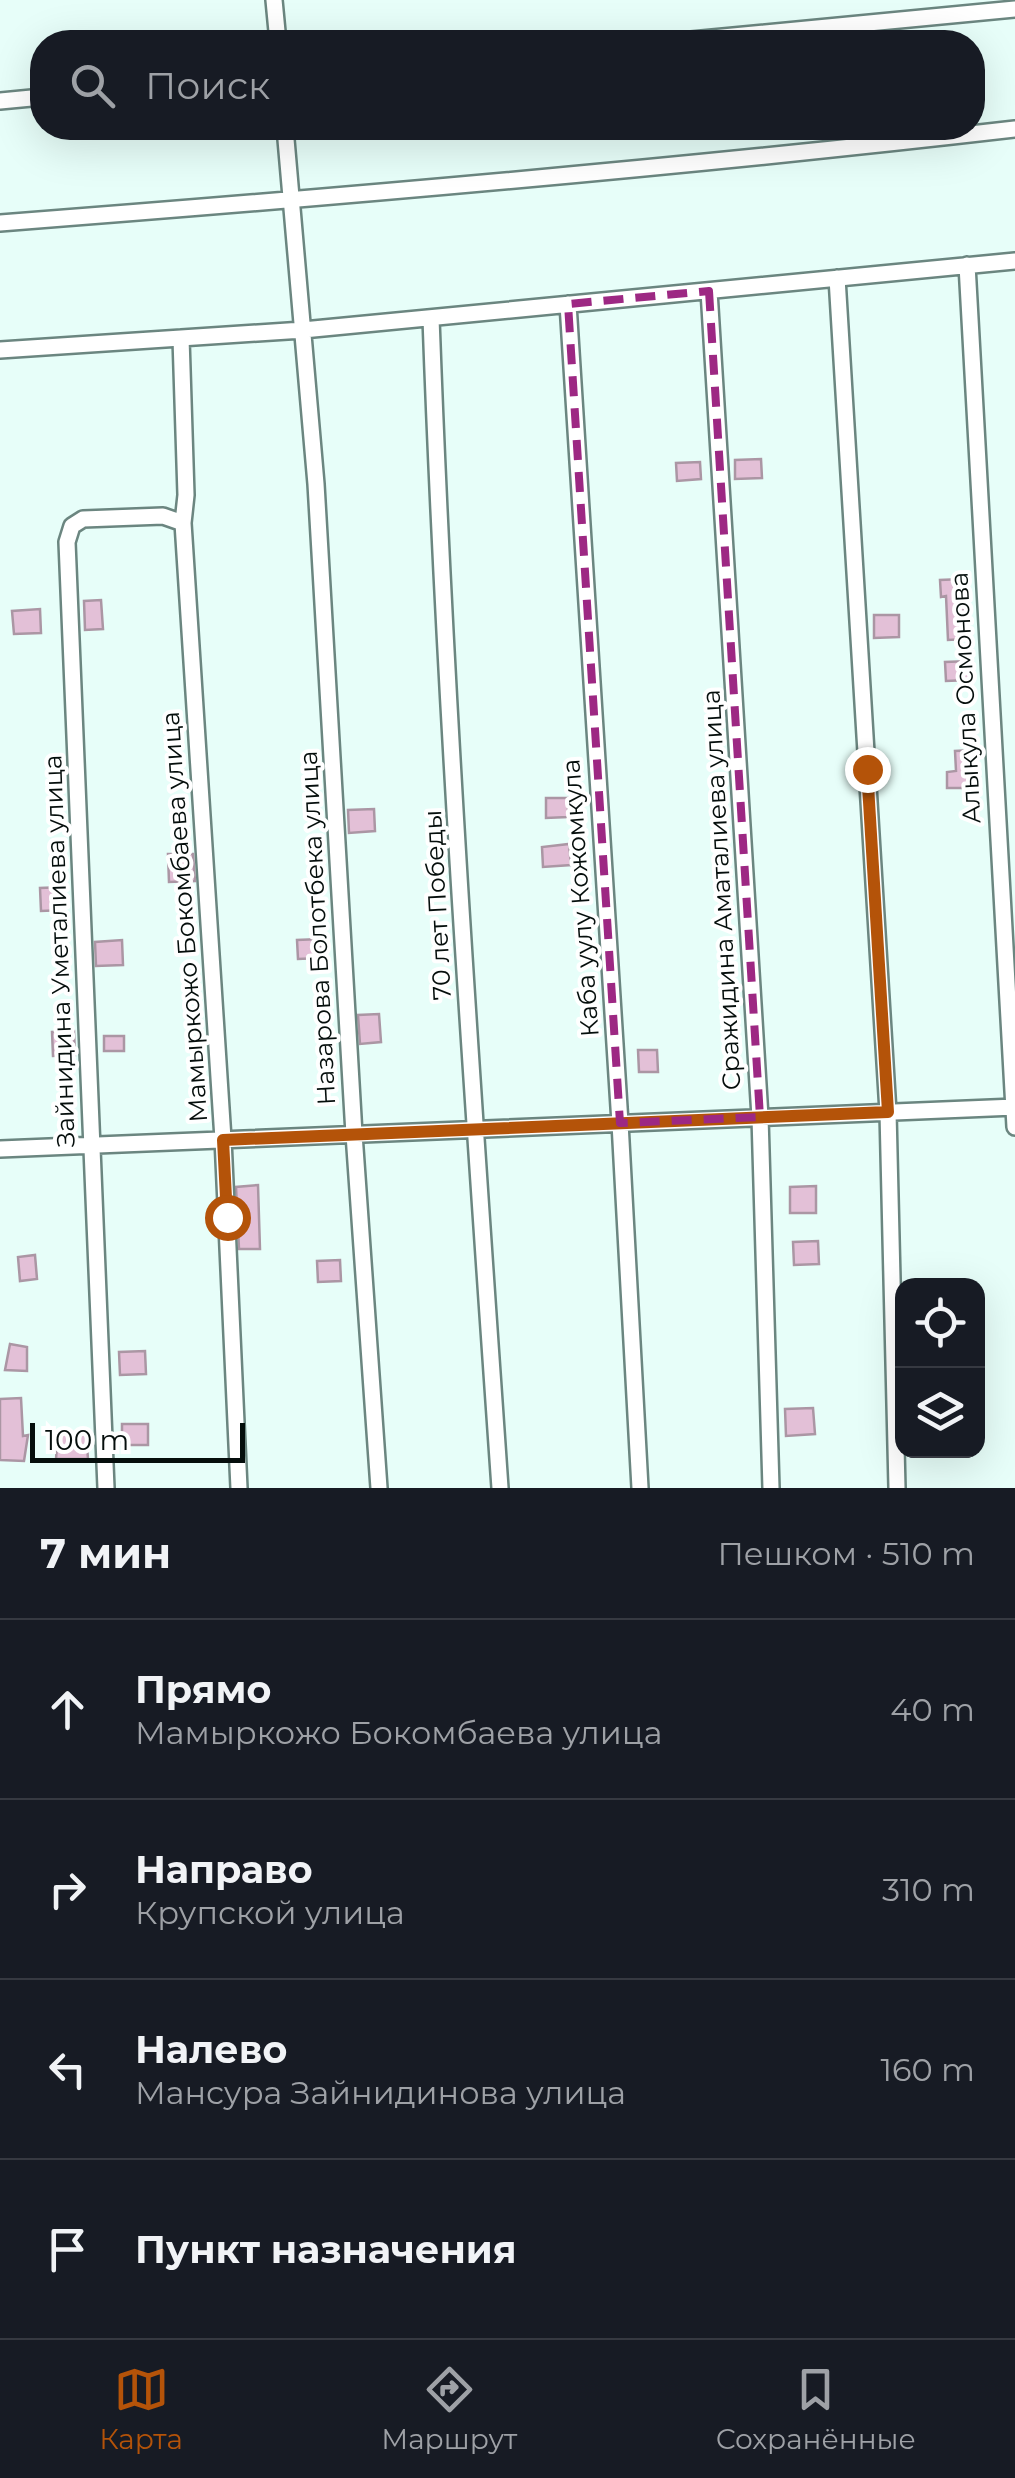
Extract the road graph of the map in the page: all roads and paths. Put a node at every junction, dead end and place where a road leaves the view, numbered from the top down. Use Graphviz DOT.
graph roads {
  1 [pos="274,0"];
  2 [pos="1015,9"];
  3 [pos="277,30"];
  4 [pos="795,30"];
  5 [pos="30,98"];
  6 [pos="0,100"];
  7 [pos="1015,129"];
  8 [pos="985,132"];
  9 [pos="286,140"];
  10 [pos="920,140"];
  11 [pos="291,200"];
  12 [pos="0,223"];
  13 [pos="1015,261"];
  14 [pos="967,266"];
  15 [pos="838,278"];
  16 [pos="709,290"];
  17 [pos="568,304"];
  18 [pos="430,318"];
  19 [pos="302,330"];
  20 [pos="181,338"];
  21 [pos="0,350"];
  22 [pos="183,523"];
  23 [pos="1014,1107"];
  24 [pos="888,1112"];
  25 [pos="760,1118"];
  26 [pos="620,1123"];
  27 [pos="1015,1127"];
  28 [pos="475,1129"];
  29 [pos="354,1134"];
  30 [pos="223,1140"];
  31 [pos="93,1145"];
  32 [pos="0,1148"];
  33 [pos="106,1488"];
  34 [pos="240,1488"];
  35 [pos="379,1488"];
  36 [pos="500,1488"];
  37 [pos="640,1488"];
  38 [pos="771,1488"];
  39 [pos="897,1488"];
  1 -- 3 [label="street"];
  2 -- 4 [label="street"];
  5 -- 6 [label="street"];
  7 -- 8 [label="street"];
  9 -- 11 [label="street, Назарова Болотбека улица"];
  10 -- 11 [label="street"];
  11 -- 12 [label="street"];
  11 -- 19 [label="street, Назарова Болотбека улица"];
  13 -- 14 [label="street"];
  14 -- 15 [label="street"];
  14 -- 23 [label="street, Алыкула Осмонова"];
  15 -- 16 [label="street"];
  15 -- 24 [label="street"];
  16 -- 17 [label="street"];
  16 -- 25 [label="street, Сражидина Аматалиева улица"];
  17 -- 18 [label="street"];
  17 -- 26 [label="street, Каба уулу Кожомкула"];
  18 -- 19 [label="street"];
  18 -- 28 [label="street, 70 лет Победы"];
  19 -- 20 [label="street"];
  19 -- 29 [label="street, Назарова Болотбека улица"];
  20 -- 21 [label="street"];
  20 -- 22 [label="street, Мамыркожо Бокомбаева улица"];
  22 -- 30 [label="street, Мамыркожо Бокомбаева улица"];
  22 -- 31 [label="street, Зайнидина Уметалиева улица"];
  23 -- 24 [label="street"];
  23 -- 27 [label="street, Алыкула Осмонова"];
  24 -- 25 [label="street"];
  24 -- 39 [label="street"];
  25 -- 26 [label="street"];
  25 -- 38 [label="street, Сражидина Аматалиева улица"];
  26 -- 28 [label="street"];
  26 -- 37 [label="street, Каба уулу Кожомкула"];
  28 -- 29 [label="street"];
  28 -- 36 [label="street, 70 лет Победы"];
  29 -- 30 [label="street"];
  29 -- 35 [label="street, Назарова Болотбека улица"];
  30 -- 31 [label="street"];
  30 -- 34 [label="street, Мамыркожо Бокомбаева улица"];
  31 -- 32 [label="street"];
  31 -- 33 [label="street, Зайнидина Уметалиева улица"];
}
